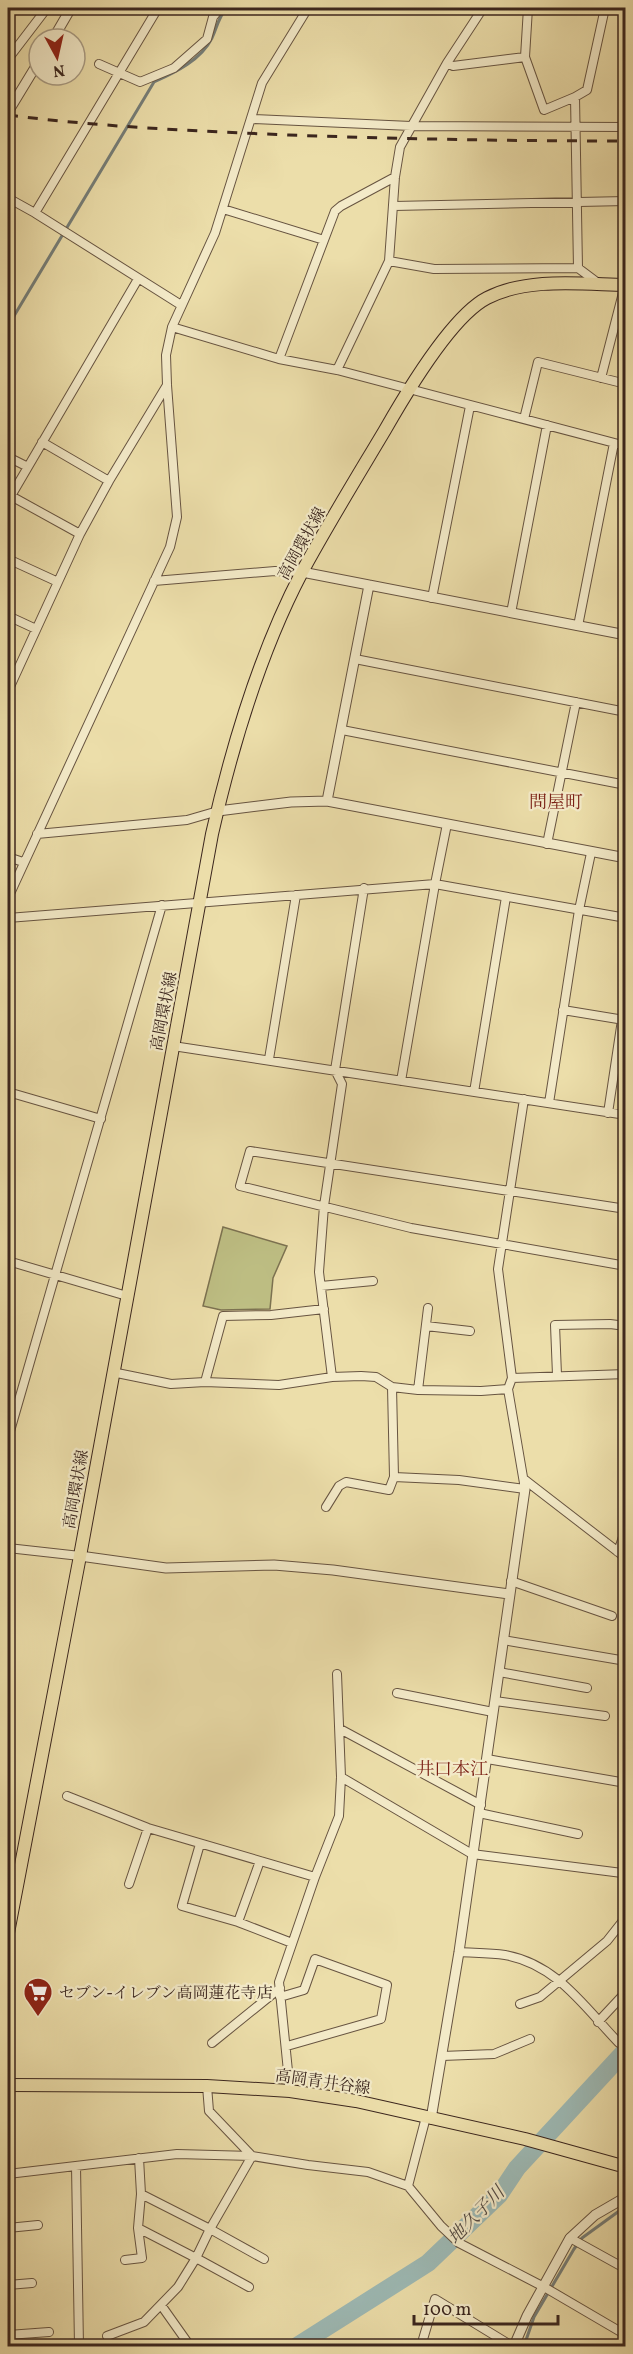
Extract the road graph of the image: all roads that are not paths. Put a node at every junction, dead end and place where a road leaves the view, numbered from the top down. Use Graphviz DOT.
graph roads {
  1 [pos="47,8"];
  2 [pos="71,8"];
  3 [pos="158,8"];
  4 [pos="220,8"];
  5 [pos="308,8"];
  6 [pos="483,8"];
  7 [pos="528,8"];
  8 [pos="605,8"];
  9 [pos="59,27"];
  10 [pos="525,57"];
  11 [pos="8,59"];
  12 [pos="447,63"];
  13 [pos="99,64"];
  14 [pos="117,72"];
  15 [pos="27,81"];
  16 [pos="575,97"];
  17 [pos="8,112"];
  18 [pos="252,119"];
  19 [pos="411,126"];
  20 [pos="577,127"];
  21 [pos="626,127"];
  22 [pos="395,177"];
  23 [pos="8,198"];
  24 [pos="626,201"];
  25 [pos="577,202"];
  26 [pos="394,206"];
  27 [pos="223,209"];
  28 [pos="35,213"];
  29 [pos="324,240"];
  30 [pos="389,261"];
  31 [pos="578,268"];
  32 [pos="138,279"];
  33 [pos="599,285"];
  34 [pos="625,285"];
  35 [pos="181,305"];
  36 [pos="172,327"];
  37 [pos="279,359"];
  38 [pos="337,370"];
  39 [pos="601,378"];
  40 [pos="626,384"];
  41 [pos="167,385"];
  42 [pos="408,390"];
  43 [pos="470,406"];
  44 [pos="524,419"];
  45 [pos="547,425"];
  46 [pos="42,441"];
  47 [pos="614,443"];
  48 [pos="625,444"];
  49 [pos="8,457"];
  50 [pos="26,466"];
  51 [pos="109,481"];
  52 [pos="9,498"];
  53 [pos="80,534"];
  54 [pos="8,559"];
  55 [pos="302,572"];
  56 [pos="154,581"];
  57 [pos="58,582"];
  58 [pos="369,585"];
  59 [pos="432,598"];
  60 [pos="511,614"];
  61 [pos="8,616"];
  62 [pos="578,626"];
  63 [pos="36,629"];
  64 [pos="626,635"];
  65 [pos="355,659"];
  66 [pos="8,692"];
  67 [pos="576,702"];
  68 [pos="626,712"];
  69 [pos="342,730"];
  70 [pos="563,773"];
  71 [pos="626,785"];
  72 [pos="327,801"];
  73 [pos="218,811"];
  74 [pos="447,824"];
  75 [pos="37,834"];
  76 [pos="547,844"];
  77 [pos="591,853"];
  78 [pos="8,857"];
  79 [pos="626,858"];
  80 [pos="23,862"];
  81 [pos="435,884"];
  82 [pos="364,888"];
  83 [pos="296,895"];
  84 [pos="506,897"];
  85 [pos="8,898"];
  86 [pos="200,901"];
  87 [pos="162,905"];
  88 [pos="579,910"];
  89 [pos="8,918"];
  90 [pos="626,918"];
  91 [pos="563,1010"];
  92 [pos="624,1020"];
  93 [pos="173,1046"];
  94 [pos="269,1059"];
  95 [pos="336,1070"];
  96 [pos="401,1081"];
  97 [pos="8,1092"];
  98 [pos="474,1092"];
  99 [pos="524,1099"];
  100 [pos="549,1103"];
  101 [pos="608,1113"];
  102 [pos="626,1115"];
  103 [pos="101,1119"];
  104 [pos="332,1163"];
  105 [pos="510,1191"];
  106 [pos="324,1206"];
  107 [pos="626,1209"];
  108 [pos="502,1244"];
  109 [pos="8,1261"];
  110 [pos="626,1266"];
  111 [pos="55,1275"];
  112 [pos="373,1281"];
  113 [pos="321,1286"];
  114 [pos="127,1296"];
  115 [pos="428,1308"];
  116 [pos="324,1309"];
  117 [pos="426,1326"];
  118 [pos="626,1326"];
  119 [pos="470,1331"];
  120 [pos="112,1372"];
  121 [pos="626,1374"];
  122 [pos="557,1375"];
  123 [pos="332,1377"];
  124 [pos="512,1378"];
  125 [pos="205,1382"];
  126 [pos="392,1387"];
  127 [pos="508,1389"];
  128 [pos="418,1390"];
  129 [pos="8,1435"];
  130 [pos="394,1477"];
  131 [pos="525,1485"];
  132 [pos="326,1507"];
  133 [pos="626,1528"];
  134 [pos="8,1548"];
  135 [pos="618,1551"];
  136 [pos="80,1556"];
  137 [pos="626,1558"];
  138 [pos="511,1581"];
  139 [pos="509,1594"];
  140 [pos="612,1616"];
  141 [pos="503,1640"];
  142 [pos="626,1661"];
  143 [pos="499,1672"];
  144 [pos="337,1674"];
  145 [pos="587,1688"];
  146 [pos="397,1693"];
  147 [pos="495,1701"];
  148 [pos="493,1712"];
  149 [pos="605,1716"];
  150 [pos="340,1729"];
  151 [pos="487,1759"];
  152 [pos="341,1777"];
  153 [pos="626,1783"];
  154 [pos="67,1796"];
  155 [pos="480,1809"];
  156 [pos="148,1828"];
  157 [pos="578,1834"];
  158 [pos="200,1844"];
  159 [pos="626,1853"];
  160 [pos="472,1854"];
  161 [pos="260,1861"];
  162 [pos="315,1877"];
  163 [pos="129,1884"];
  164 [pos="626,1917"];
  165 [pos="238,1922"];
  166 [pos="8,1932"];
  167 [pos="292,1943"];
  168 [pos="459,1952"];
  169 [pos="561,1980"];
  170 [pos="626,1992"];
  171 [pos="280,1993"];
  172 [pos="520,2004"];
  173 [pos="598,2022"];
  174 [pos="530,2039"];
  175 [pos="212,2043"];
  176 [pos="619,2043"];
  177 [pos="287,2046"];
  178 [pos="442,2056"];
  179 [pos="8,2085"];
  180 [pos="207,2086"];
  181 [pos="290,2091"];
  182 [pos="429,2118"];
  183 [pos="252,2156"];
  184 [pos="138,2158"];
  185 [pos="76,2166"];
  186 [pos="626,2167"];
  187 [pos="8,2174"];
  188 [pos="408,2186"];
  189 [pos="141,2194"];
  190 [pos="626,2197"];
  191 [pos="38,2225"];
  192 [pos="8,2228"];
  193 [pos="138,2228"];
  194 [pos="210,2229"];
  195 [pos="572,2238"];
  196 [pos="196,2258"];
  197 [pos="264,2259"];
  198 [pos="126,2260"];
  199 [pos="626,2269"];
  200 [pos="32,2283"];
  201 [pos="8,2285"];
  202 [pos="249,2287"];
  203 [pos="545,2288"];
  204 [pos="161,2305"];
  205 [pos="49,2332"];
  206 [pos="8,2335"];
  207 [pos="626,2335"];
  208 [pos="107,2336"];
  209 [pos="79,2346"];
  210 [pos="190,2346"];
  211 [pos="420,2346"];
  212 [pos="513,2346"];
  1 -- 11 [label="street"];
  2 -- 9 [label="street"];
  3 -- 14 [label="street"];
  4 -- 14 [label="street"];
  5 -- 18 [label="street"];
  6 -- 12 [label="street"];
  7 -- 10 [label="street"];
  8 -- 16 [label="street"];
  10 -- 12 [label="street"];
  10 -- 16 [label="street"];
  12 -- 19 [label="street"];
  13 -- 14 [label="street"];
  14 -- 28 [label="street"];
  15 -- 17 [label="street"];
  16 -- 20 [label="street"];
  18 -- 19 [label="street"];
  18 -- 27 [label="street"];
  19 -- 20 [label="street"];
  19 -- 22 [label="street"];
  20 -- 21 [label="street"];
  20 -- 25 [label="street"];
  22 -- 26 [label="street"];
  22 -- 29 [label="street"];
  23 -- 28 [label="street"];
  24 -- 25 [label="street"];
  25 -- 26 [label="street"];
  25 -- 31 [label="street"];
  26 -- 30 [label="street"];
  27 -- 29 [label="street"];
  27 -- 35 [label="street"];
  28 -- 32 [label="street"];
  29 -- 37 [label="street"];
  30 -- 31 [label="street"];
  30 -- 38 [label="street"];
  31 -- 33 [label="street"];
  32 -- 35 [label="street"];
  32 -- 46 [label="street"];
  33 -- 34 [label="main road, 高岡環状線"];
  33 -- 42 [label="main road, 高岡環状線"];
  34 -- 39 [label="street"];
  35 -- 36 [label="street"];
  36 -- 37 [label="street"];
  36 -- 41 [label="street"];
  37 -- 38 [label="street"];
  38 -- 42 [label="street"];
  39 -- 40 [label="street"];
  39 -- 44 [label="street"];
  41 -- 51 [label="street"];
  41 -- 56 [label="street"];
  42 -- 43 [label="street"];
  42 -- 55 [label="main road, 高岡環状線"];
  43 -- 44 [label="street"];
  43 -- 59 [label="street"];
  44 -- 45 [label="street"];
  45 -- 47 [label="street"];
  45 -- 60 [label="street"];
  46 -- 50 [label="street"];
  46 -- 51 [label="street"];
  47 -- 48 [label="street"];
  47 -- 62 [label="street"];
  49 -- 50 [label="street"];
  50 -- 52 [label="street"];
  51 -- 53 [label="street"];
  52 -- 53 [label="street"];
  53 -- 57 [label="street"];
  54 -- 57 [label="street"];
  55 -- 56 [label="street"];
  55 -- 58 [label="street"];
  55 -- 73 [label="main road, 高岡環状線"];
  56 -- 75 [label="street"];
  57 -- 63 [label="street"];
  58 -- 59 [label="street"];
  58 -- 65 [label="street"];
  59 -- 60 [label="street"];
  60 -- 62 [label="street"];
  61 -- 63 [label="street"];
  62 -- 64 [label="street"];
  63 -- 66 [label="street"];
  65 -- 67 [label="street"];
  65 -- 69 [label="street"];
  67 -- 68 [label="street"];
  67 -- 70 [label="street"];
  69 -- 70 [label="street"];
  69 -- 72 [label="street"];
  70 -- 71 [label="street"];
  70 -- 76 [label="street"];
  72 -- 73 [label="street"];
  72 -- 74 [label="street"];
  73 -- 75 [label="street"];
  73 -- 86 [label="main road, 高岡環状線"];
  74 -- 76 [label="street"];
  74 -- 81 [label="street"];
  75 -- 80 [label="street"];
  76 -- 77 [label="street"];
  77 -- 79 [label="street"];
  77 -- 88 [label="street"];
  78 -- 80 [label="street"];
  80 -- 85 [label="street"];
  81 -- 82 [label="street"];
  81 -- 84 [label="street"];
  81 -- 96 [label="street"];
  82 -- 83 [label="street"];
  82 -- 95 [label="street"];
  83 -- 86 [label="street"];
  83 -- 94 [label="street"];
  84 -- 88 [label="street"];
  84 -- 98 [label="street"];
  86 -- 87 [label="street"];
  86 -- 93 [label="main road, 高岡環状線"];
  87 -- 89 [label="street"];
  87 -- 103 [label="street"];
  88 -- 90 [label="street"];
  88 -- 91 [label="street"];
  91 -- 92 [label="street"];
  91 -- 100 [label="street"];
  92 -- 101 [label="street"];
  93 -- 94 [label="street"];
  93 -- 114 [label="main road, 高岡環状線"];
  94 -- 95 [label="street"];
  95 -- 96 [label="street"];
  95 -- 104 [label="street"];
  96 -- 98 [label="street"];
  97 -- 103 [label="street"];
  98 -- 99 [label="street"];
  99 -- 100 [label="street"];
  99 -- 105 [label="street"];
  100 -- 101 [label="street"];
  101 -- 102 [label="street"];
  103 -- 111 [label="street"];
  104 -- 105 [label="street"];
  104 -- 106 [label="street"];
  104 -- 106 [label="street"];
  105 -- 107 [label="street"];
  105 -- 108 [label="street"];
  106 -- 108 [label="street"];
  106 -- 113 [label="street"];
  108 -- 110 [label="street"];
  108 -- 124 [label="street"];
  109 -- 111 [label="street"];
  111 -- 114 [label="street"];
  111 -- 129 [label="street"];
  112 -- 113 [label="street"];
  113 -- 116 [label="street"];
  114 -- 120 [label="main road, 高岡環状線"];
  115 -- 117 [label="street"];
  116 -- 123 [label="street"];
  116 -- 125 [label="street"];
  117 -- 119 [label="street"];
  117 -- 128 [label="street"];
  118 -- 122 [label="street"];
  120 -- 125 [label="street"];
  120 -- 136 [label="main road, 高岡環状線"];
  121 -- 122 [label="street"];
  122 -- 124 [label="street"];
  123 -- 125 [label="street"];
  123 -- 126 [label="street"];
  124 -- 127 [label="street"];
  126 -- 128 [label="street"];
  126 -- 130 [label="street"];
  127 -- 128 [label="street"];
  127 -- 131 [label="street"];
  130 -- 131 [label="street"];
  130 -- 132 [label="street"];
  131 -- 135 [label="street"];
  131 -- 138 [label="street"];
  133 -- 135 [label="street"];
  134 -- 136 [label="street"];
  135 -- 137 [label="street"];
  136 -- 139 [label="street"];
  136 -- 166 [label="main road, 高岡環状線"];
  138 -- 139 [label="street"];
  138 -- 140 [label="street"];
  139 -- 141 [label="street"];
  141 -- 142 [label="street"];
  141 -- 143 [label="street"];
  143 -- 145 [label="street"];
  143 -- 147 [label="street"];
  144 -- 150 [label="street"];
  146 -- 148 [label="street"];
  147 -- 148 [label="street"];
  147 -- 149 [label="street"];
  148 -- 151 [label="street"];
  150 -- 152 [label="street"];
  150 -- 155 [label="street"];
  151 -- 153 [label="street"];
  151 -- 155 [label="street"];
  152 -- 160 [label="street"];
  152 -- 162 [label="street"];
  154 -- 156 [label="street"];
  155 -- 157 [label="street"];
  155 -- 160 [label="street"];
  156 -- 158 [label="street"];
  156 -- 163 [label="street"];
  158 -- 161 [label="street"];
  158 -- 165 [label="street"];
  159 -- 160 [label="street"];
  160 -- 168 [label="street"];
  161 -- 162 [label="street"];
  161 -- 165 [label="street"];
  162 -- 167 [label="street"];
  164 -- 169 [label="street"];
  165 -- 167 [label="street"];
  167 -- 171 [label="street"];
  168 -- 169 [label="street"];
  168 -- 178 [label="street"];
  169 -- 172 [label="street"];
  169 -- 173 [label="street"];
  170 -- 173 [label="street"];
  171 -- 175 [label="street"];
  171 -- 177 [label="street"];
  171 -- 177 [label="street"];
  173 -- 176 [label="street"];
  174 -- 178 [label="street"];
  177 -- 181 [label="street"];
  178 -- 182 [label="street"];
  179 -- 180 [label="main road, 高岡青井谷線"];
  180 -- 181 [label="main road, 高岡青井谷線"];
  180 -- 183 [label="street"];
  181 -- 182 [label="main road, 高岡青井谷線"];
  182 -- 186 [label="main road, 高岡青井谷線"];
  182 -- 188 [label="street"];
  183 -- 184 [label="street"];
  183 -- 188 [label="street"];
  183 -- 194 [label="street"];
  184 -- 185 [label="street"];
  184 -- 189 [label="street"];
  185 -- 187 [label="street"];
  185 -- 209 [label="street"];
  188 -- 203 [label="street"];
  189 -- 193 [label="street"];
  189 -- 194 [label="street"];
  190 -- 195 [label="street"];
  191 -- 192 [label="street"];
  193 -- 196 [label="street"];
  193 -- 198 [label="street"];
  194 -- 196 [label="street"];
  194 -- 197 [label="street"];
  195 -- 199 [label="street"];
  195 -- 203 [label="street"];
  196 -- 202 [label="street"];
  196 -- 204 [label="street"];
  200 -- 201 [label="street"];
  203 -- 207 [label="street"];
  203 -- 212 [label="street"];
  204 -- 208 [label="street"];
  204 -- 210 [label="street"];
  205 -- 206 [label="street"];
  211 -- 212 [label="street"];
}
